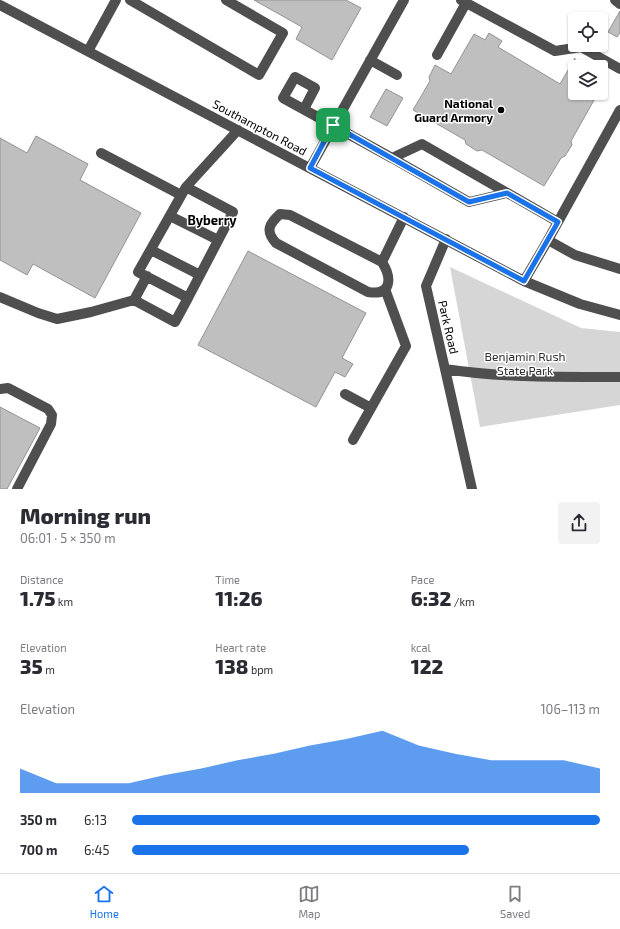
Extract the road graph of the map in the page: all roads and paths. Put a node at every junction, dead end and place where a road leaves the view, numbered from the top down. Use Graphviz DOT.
graph roads {
  1 [pos="116,0"];
  2 [pos="130,0"];
  3 [pos="226,0"];
  4 [pos="404,0"];
  5 [pos="615,0"];
  6 [pos="464,1"];
  7 [pos="620,4"];
  8 [pos="0,5"];
  9 [pos="88,51"];
  10 [pos="437,55"];
  11 [pos="370,60"];
  12 [pos="620,69"];
  13 [pos="397,75"];
  14 [pos="304,109"];
  15 [pos="620,110"];
  16 [pos="333,125"];
  17 [pos="238,130"];
  18 [pos="101,153"];
  19 [pos="392,158"];
  20 [pos="310,168"];
  21 [pos="183,191"];
  22 [pos="507,193"];
  23 [pos="170,216"];
  24 [pos="404,218"];
  25 [pos="558,222"];
  26 [pos="446,239"];
  27 [pos="218,240"];
  28 [pos="548,240"];
  29 [pos="151,250"];
  30 [pos="382,262"];
  31 [pos="620,269"];
  32 [pos="200,275"];
  33 [pos="146,276"];
  34 [pos="524,281"];
  35 [pos="385,289"];
  36 [pos="0,297"];
  37 [pos="188,298"];
  38 [pos="134,300"];
  39 [pos="620,315"];
  40 [pos="446,369"];
  41 [pos="620,377"];
  42 [pos="0,390"];
  43 [pos="345,394"];
  44 [pos="371,408"];
  45 [pos="354,440"];
  46 [pos="17,489"];
  47 [pos="472,489"];
  1 -- 9 [label="street"];
  2 -- 3 [label="street"];
  4 -- 11 [label="street"];
  5 -- 7 [label="street"];
  6 -- 10 [label="street"];
  6 -- 12 [label="street"];
  8 -- 9 [label="street, Southampton Road"];
  9 -- 17 [label="street, Southampton Road"];
  11 -- 13 [label="street"];
  11 -- 16 [label="street"];
  14 -- 16 [label="street"];
  15 -- 25 [label="street"];
  16 -- 19 [label="street"];
  16 -- 20 [label="street"];
  17 -- 20 [label="street, Southampton Road"];
  17 -- 21 [label="street"];
  18 -- 21 [label="street"];
  19 -- 22 [label="street"];
  19 -- 22 [label="street"];
  20 -- 24 [label="street, Southampton Road"];
  21 -- 23 [label="street"];
  21 -- 27 [label="street"];
  22 -- 25 [label="street"];
  23 -- 27 [label="street"];
  23 -- 29 [label="street"];
  24 -- 26 [label="street, Southampton Road"];
  24 -- 30 [label="street"];
  25 -- 28 [label="street"];
  26 -- 34 [label="street, Southampton Road"];
  26 -- 40 [label="street, Park Road"];
  27 -- 32 [label="street"];
  28 -- 31 [label="street"];
  28 -- 34 [label="street"];
  29 -- 32 [label="street"];
  29 -- 33 [label="street"];
  30 -- 35 [label="street"];
  30 -- 35 [label="street"];
  32 -- 37 [label="street"];
  33 -- 37 [label="street"];
  33 -- 38 [label="street"];
  34 -- 39 [label="street, Southampton Road"];
  35 -- 44 [label="street"];
  36 -- 38 [label="street"];
  37 -- 38 [label="street"];
  40 -- 41 [label="street, Park Road"];
  40 -- 47 [label="street"];
  42 -- 46 [label="street"];
  43 -- 44 [label="street"];
  44 -- 45 [label="street"];
}
